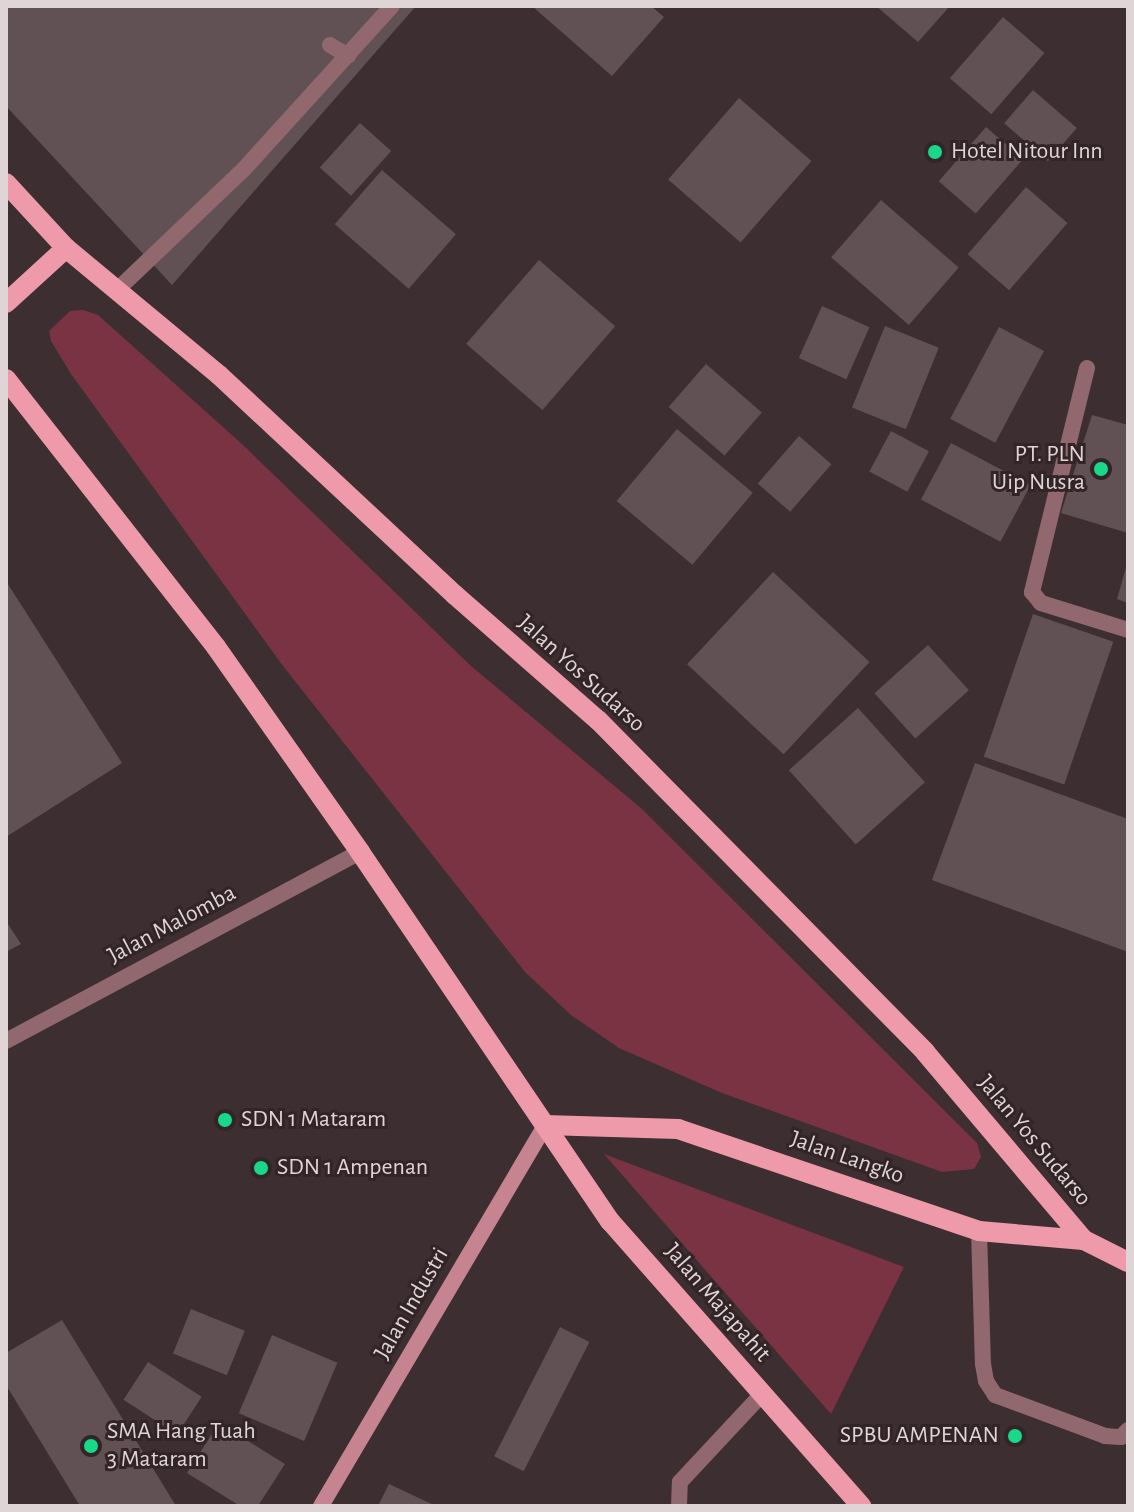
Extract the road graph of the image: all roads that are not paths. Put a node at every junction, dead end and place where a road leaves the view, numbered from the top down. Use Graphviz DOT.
graph roads {
  1 [pos="392,6"];
  2 [pos="330,45"];
  3 [pos="348,56"];
  4 [pos="6,183"];
  5 [pos="66,248"];
  6 [pos="117,290"];
  7 [pos="6,303"];
  8 [pos="1087,368"];
  9 [pos="6,379"];
  10 [pos="1128,630"];
  11 [pos="360,852"];
  12 [pos="6,1041"];
  13 [pos="545,1125"];
  14 [pos="979,1231"];
  15 [pos="1084,1240"];
  16 [pos="1128,1262"];
  17 [pos="762,1394"];
  18 [pos="1128,1430"];
  19 [pos="321,1506"];
  20 [pos="679,1506"];
  21 [pos="861,1506"];
  1 -- 3 [label="street"];
  2 -- 3 [label="street"];
  3 -- 6 [label="street"];
  4 -- 5 [label="main road, Jalan Yos Sudarso"];
  5 -- 6 [label="main road, Jalan Yos Sudarso"];
  5 -- 7 [label="main road"];
  6 -- 15 [label="main road, Jalan Yos Sudarso"];
  8 -- 10 [label="street"];
  9 -- 11 [label="main road"];
  11 -- 12 [label="street, Jalan Malomba"];
  11 -- 13 [label="main road"];
  13 -- 14 [label="main road, Jalan Langko"];
  13 -- 17 [label="main road, Jalan Majapahit"];
  13 -- 19 [label="street, Jalan Industri"];
  14 -- 15 [label="main road, Jalan Langko"];
  14 -- 18 [label="street"];
  15 -- 16 [label="main road, Jalan Langko"];
  17 -- 20 [label="street"];
  17 -- 21 [label="main road, Jalan Majapahit"];
}
